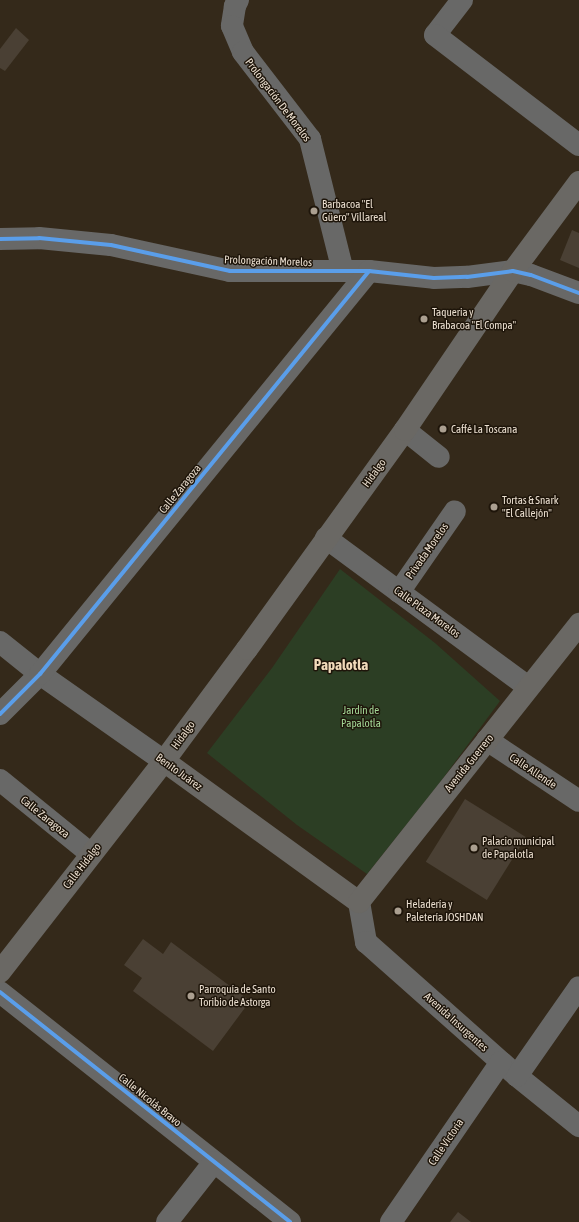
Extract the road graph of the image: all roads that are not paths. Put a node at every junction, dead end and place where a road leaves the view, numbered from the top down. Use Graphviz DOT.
graph roads {
  1 [pos="238,0"];
  2 [pos="462,0"];
  3 [pos="579,145"];
  4 [pos="579,182"];
  5 [pos="0,239"];
  6 [pos="343,271"];
  7 [pos="369,271"];
  8 [pos="513,271"];
  9 [pos="579,293"];
  10 [pos="405,430"];
  11 [pos="439,457"];
  12 [pos="455,511"];
  13 [pos="326,538"];
  14 [pos="399,592"];
  15 [pos="579,624"];
  16 [pos="0,642"];
  17 [pos="40,674"];
  18 [pos="528,687"];
  19 [pos="0,714"];
  20 [pos="487,740"];
  21 [pos="164,761"];
  22 [pos="0,780"];
  23 [pos="579,802"];
  24 [pos="91,854"];
  25 [pos="359,902"];
  26 [pos="0,972"];
  27 [pos="579,987"];
  28 [pos="0,992"];
  29 [pos="501,1062"];
  30 [pos="517,1076"];
  31 [pos="579,1126"];
  32 [pos="214,1162"];
  33 [pos="166,1222"];
  34 [pos="290,1222"];
  35 [pos="391,1222"];
  1 -- 6 [label="street, Prolongación De Morelos"];
  2 -- 3 [label="street"];
  4 -- 8 [label="main road, Hidalgo"];
  5 -- 6 [label="street, Prolongación Morelos"];
  6 -- 7 [label="street, Prolongación Morelos"];
  7 -- 8 [label="street, Prolongación Morelos"];
  7 -- 17 [label="street, Calle Zaragoza"];
  8 -- 9 [label="street"];
  8 -- 10 [label="main road, Hidalgo"];
  10 -- 11 [label="street"];
  10 -- 13 [label="main road, Hidalgo"];
  12 -- 14 [label="street, Privada Morelos"];
  13 -- 14 [label="street, Calle Plaza Morelos"];
  13 -- 21 [label="main road, Hidalgo"];
  14 -- 18 [label="street, Calle Plaza Morelos"];
  15 -- 18 [label="main road, Avenida Guerrero"];
  16 -- 17 [label="street, Benito Juárez"];
  17 -- 19 [label="street, Calle Zaragoza"];
  17 -- 21 [label="street, Benito Juárez"];
  18 -- 20 [label="main road, Avenida Guerrero"];
  20 -- 23 [label="street, Calle Allende"];
  20 -- 25 [label="main road, Avenida Guerrero"];
  21 -- 24 [label="main road, Calle Hidalgo"];
  21 -- 25 [label="main road, Benito Juárez"];
  22 -- 24 [label="street, Calle Zaragoza"];
  24 -- 26 [label="main road, Calle Hidalgo"];
  25 -- 29 [label="street, Avenida Insurgentes"];
  27 -- 30 [label="street"];
  28 -- 32 [label="street, Calle Nicolás Bravo"];
  29 -- 30 [label="street, Avenida Insurgentes"];
  29 -- 35 [label="street, Calle Victoria"];
  30 -- 31 [label="street, Avenida Insurgentes"];
  32 -- 33 [label="street"];
  32 -- 34 [label="street, Calle Nicolás Bravo"];
}
